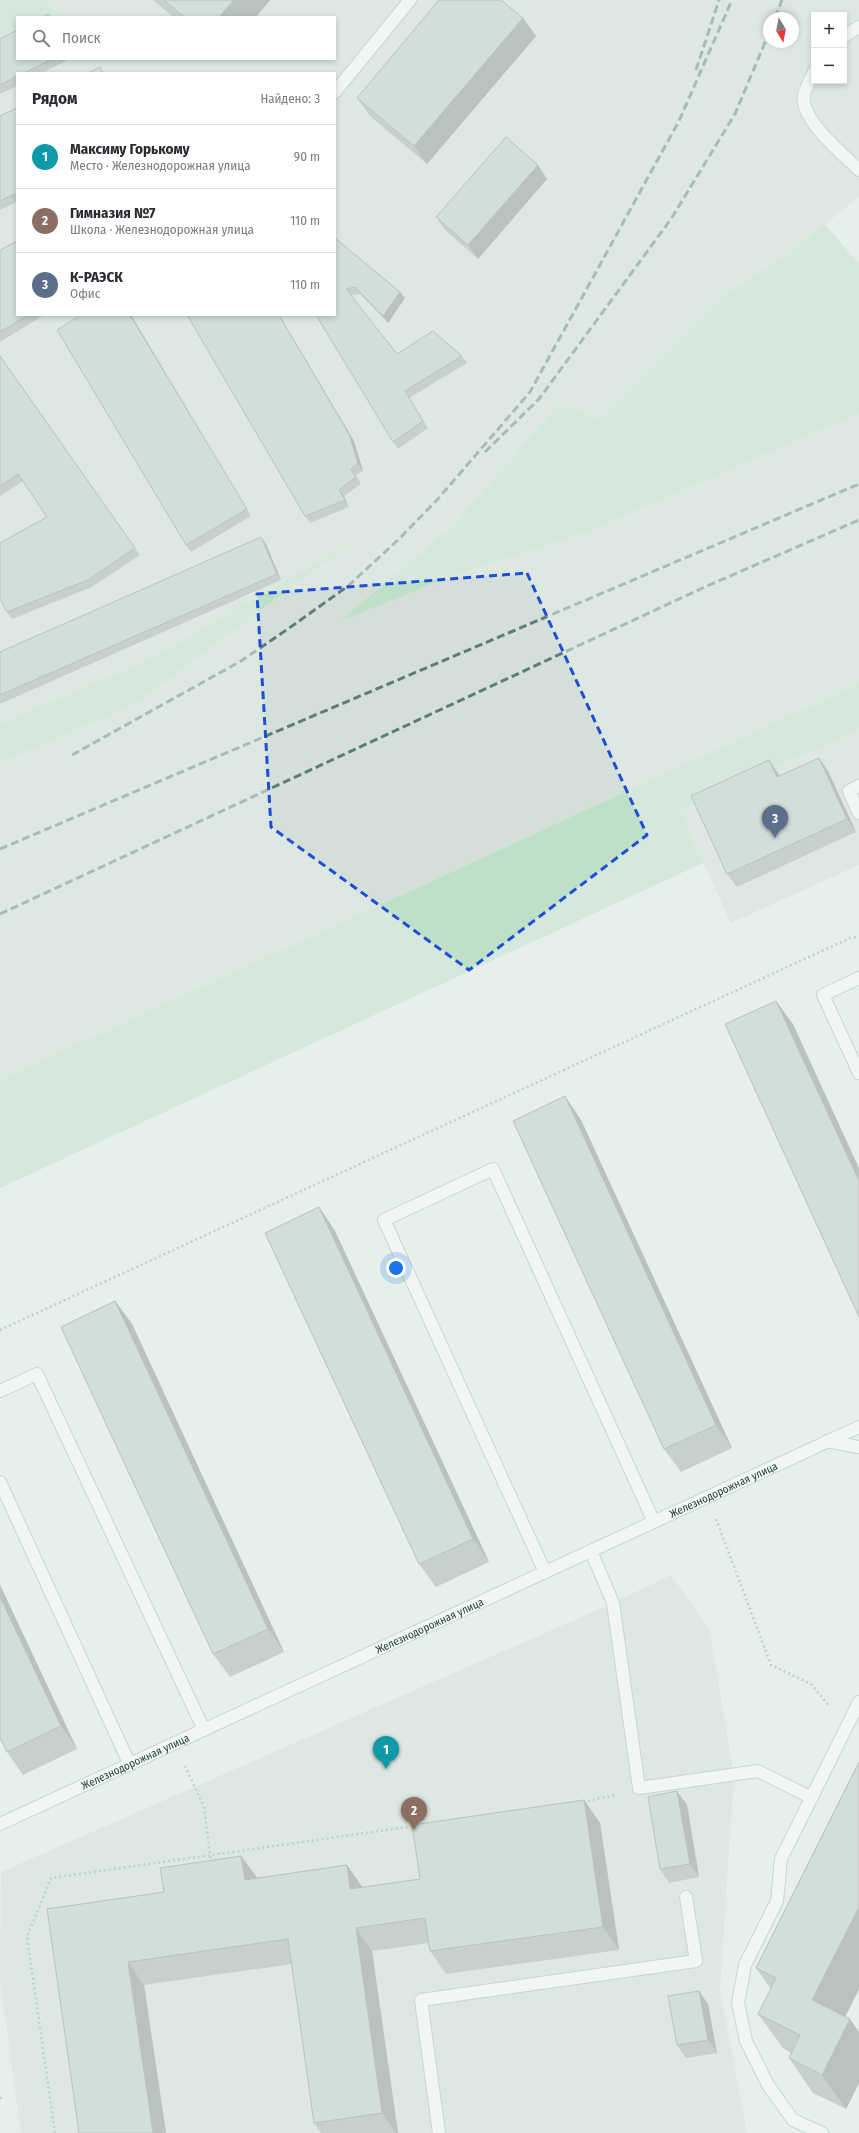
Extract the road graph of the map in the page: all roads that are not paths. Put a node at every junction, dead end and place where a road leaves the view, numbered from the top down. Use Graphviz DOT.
graph roads {
  1 [pos="410,0"];
  2 [pos="859,27"];
  3 [pos="847,34"];
  4 [pos="811,79"];
  5 [pos="336,91"];
  6 [pos="859,170"];
  7 [pos="859,786"];
  8 [pos="859,813"];
  9 [pos="859,978"];
  10 [pos="859,1073"];
  11 [pos="0,1391"];
  12 [pos="859,1427"];
  13 [pos="827,1441"];
  14 [pos="859,1447"];
  15 [pos="0,1482"];
  16 [pos="654,1522"];
  17 [pos="591,1551"];
  18 [pos="545,1572"];
  19 [pos="859,1702"];
  20 [pos="204,1730"];
  21 [pos="130,1765"];
  22 [pos="812,1798"];
  23 [pos="0,1824"];
  24 [pos="686,1897"];
  25 [pos="439,2133"];
  26 [pos="822,2133"];
  1 -- 5 [label="street"];
  2 -- 3 [label="street"];
  4 -- 6 [label="street"];
  7 -- 8 [label="street"];
  9 -- 10 [label="street"];
  11 -- 20 [label="street"];
  12 -- 13 [label="street, Железнодорожная улица"];
  13 -- 14 [label="street"];
  13 -- 16 [label="street, Железнодорожная улица"];
  15 -- 21 [label="street"];
  16 -- 17 [label="street, Железнодорожная улица"];
  16 -- 18 [label="street"];
  17 -- 18 [label="street, Железнодорожная улица"];
  17 -- 22 [label="street"];
  18 -- 20 [label="street, Железнодорожная улица"];
  19 -- 22 [label="street"];
  20 -- 21 [label="street, Железнодорожная улица"];
  21 -- 23 [label="street, Железнодорожная улица"];
  22 -- 26 [label="street"];
  24 -- 25 [label="street"];
}
